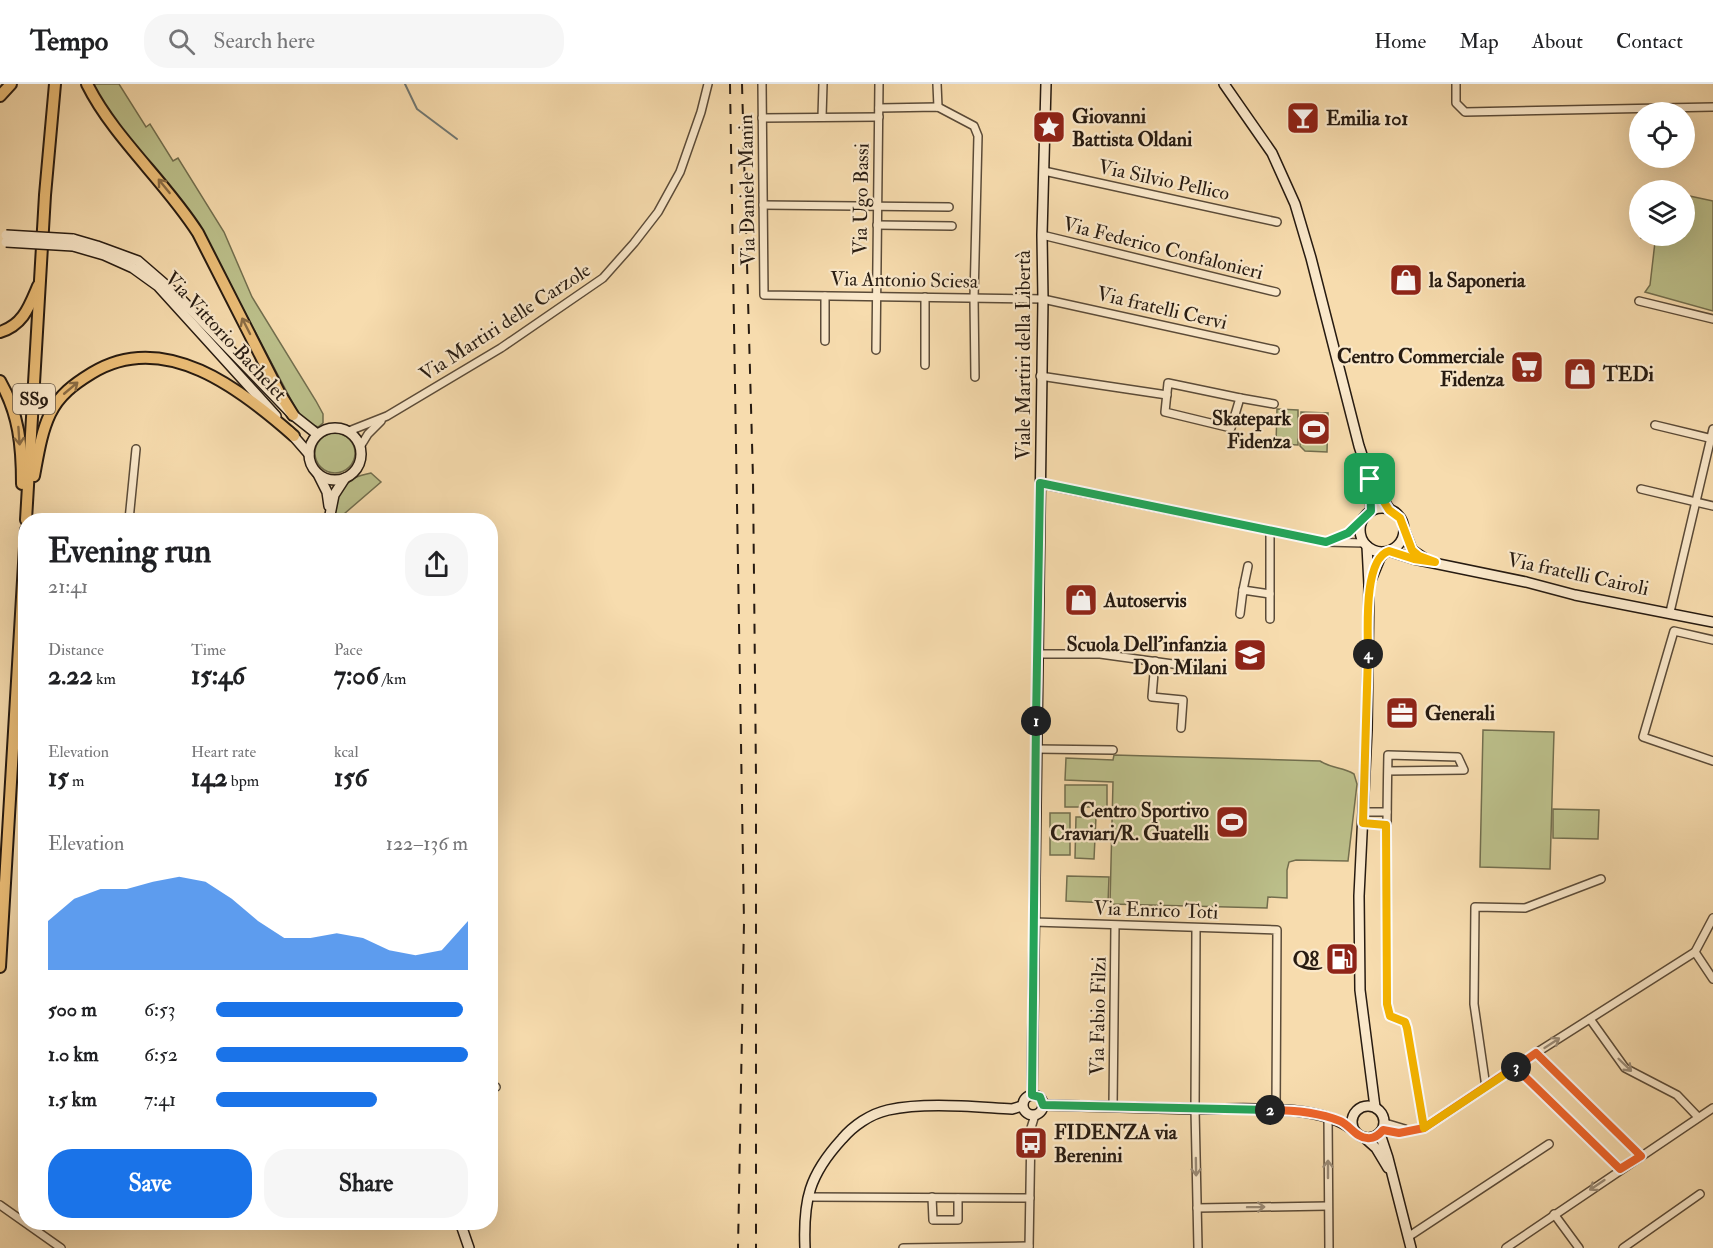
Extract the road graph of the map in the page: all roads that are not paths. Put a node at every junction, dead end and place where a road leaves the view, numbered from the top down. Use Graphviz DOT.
graph roads {
  1 [pos="11,84"];
  2 [pos="55,84"];
  3 [pos="87,84"];
  4 [pos="708,84"];
  5 [pos="762,84"];
  6 [pos="823,84"];
  7 [pos="879,84"];
  8 [pos="937,84"];
  9 [pos="1046,84"];
  10 [pos="1456,84"];
  11 [pos="1227,86"];
  12 [pos="0,96"];
  13 [pos="938,107"];
  14 [pos="1713,107"];
  15 [pos="879,108"];
  16 [pos="822,117"];
  17 [pos="879,117"];
  18 [pos="762,118"];
  19 [pos="1044,171"];
  20 [pos="763,205"];
  21 [pos="878,206"];
  22 [pos="949,207"];
  23 [pos="1277,222"];
  24 [pos="877,225"];
  25 [pos="952,226"];
  26 [pos="1041,236"];
  27 [pos="3,238"];
  28 [pos="73,243"];
  29 [pos="41,277"];
  30 [pos="1276,292"];
  31 [pos="764,296"];
  32 [pos="825,296"];
  33 [pos="876,297"];
  34 [pos="925,297"];
  35 [pos="974,298"];
  36 [pos="1042,298"];
  37 [pos="1639,301"];
  38 [pos="1713,319"];
  39 [pos="0,332"];
  40 [pos="825,341"];
  41 [pos="876,350"];
  42 [pos="1275,350"];
  43 [pos="925,365"];
  44 [pos="1040,376"];
  45 [pos="975,377"];
  46 [pos="0,381"];
  47 [pos="1167,395"];
  48 [pos="1240,398"];
  49 [pos="1274,404"];
  50 [pos="293,415"];
  51 [pos="387,416"];
  52 [pos="1655,425"];
  53 [pos="1713,429"];
  54 [pos="349,431"];
  55 [pos="317,434"];
  56 [pos="294,436"];
  57 [pos="1712,439"];
  58 [pos="360,447"];
  59 [pos="136,449"];
  60 [pos="309,454"];
  61 [pos="318,473"];
  62 [pos="345,478"];
  63 [pos="1370,479"];
  64 [pos="1040,483"];
  65 [pos="1641,489"];
  66 [pos="1696,502"];
  67 [pos="1713,506"];
  68 [pos="1389,510"];
  69 [pos="1371,511"];
  70 [pos="23,513"];
  71 [pos="27,513"];
  72 [pos="28,513"];
  73 [pos="130,513"];
  74 [pos="329,513"];
  75 [pos="330,513"];
  76 [pos="1362,521"];
  77 [pos="1403,525"];
  78 [pos="1270,530"];
  79 [pos="1326,542"];
  80 [pos="1366,545"];
  81 [pos="1387,552"];
  82 [pos="1435,562"];
  83 [pos="1248,566"];
  84 [pos="1369,585"];
  85 [pos="1243,590"];
  86 [pos="1270,594"];
  87 [pos="1670,612"];
  88 [pos="1240,614"];
  89 [pos="1270,619"];
  90 [pos="1713,622"];
  91 [pos="1713,640"];
  92 [pos="1037,654"];
  93 [pos="18,661"];
  94 [pos="1155,661"];
  95 [pos="1209,669"];
  96 [pos="1181,728"];
  97 [pos="1036,749"];
  98 [pos="1113,750"];
  99 [pos="1713,761"];
  100 [pos="1388,771"];
  101 [pos="1364,812"];
  102 [pos="1387,812"];
  103 [pos="1363,823"];
  104 [pos="1386,825"];
  105 [pos="1602,879"];
  106 [pos="1713,918"];
  107 [pos="1034,922"];
  108 [pos="1115,926"];
  109 [pos="1196,929"];
  110 [pos="1695,952"];
  111 [pos="0,967"];
  112 [pos="1713,979"];
  113 [pos="1590,1019"];
  114 [pos="1536,1053"];
  115 [pos="1515,1067"];
  116 [pos="1371,1077"];
  117 [pos="1486,1087"];
  118 [pos="1032,1095"];
  119 [pos="1043,1105"];
  120 [pos="1022,1106"];
  121 [pos="1113,1106"];
  122 [pos="1363,1106"];
  123 [pos="1375,1107"];
  124 [pos="1713,1108"];
  125 [pos="1195,1109"];
  126 [pos="1276,1110"];
  127 [pos="1035,1115"];
  128 [pos="1353,1116"];
  129 [pos="1328,1117"];
  130 [pos="1698,1117"];
  131 [pos="1424,1128"];
  132 [pos="1382,1129"];
  133 [pos="1353,1130"];
  134 [pos="1366,1138"];
  135 [pos="1550,1144"];
  136 [pos="1641,1156"];
  137 [pos="1620,1169"];
  138 [pos="1391,1173"];
  139 [pos="1700,1194"];
  140 [pos="808,1197"];
  141 [pos="932,1197"];
  142 [pos="958,1198"];
  143 [pos="1030,1198"];
  144 [pos="0,1205"];
  145 [pos="1328,1206"];
  146 [pos="1197,1208"];
  147 [pos="1554,1214"];
  148 [pos="18,1217"];
  149 [pos="36,1230"];
  150 [pos="463,1230"];
  151 [pos="1408,1237"];
  152 [pos="1029,1247"];
  153 [pos="62,1248"];
  154 [pos="469,1248"];
  155 [pos="805,1248"];
  156 [pos="903,1248"];
  157 [pos="1198,1248"];
  158 [pos="1329,1248"];
  159 [pos="1411,1248"];
  160 [pos="1506,1248"];
  161 [pos="1579,1248"];
  162 [pos="1623,1248"];
  1 -- 12 [label="main road"];
  2 -- 29 [label="main road, SS9"];
  50 -- 3 [label="main road, one-way"];
  4 -- 51 [label="street, Via Martiri delle Carzole"];
  5 -- 18 [label="street, Via Daniele Manin"];
  6 -- 16 [label="street"];
  7 -- 15 [label="street, Via Ugo Bassi"];
  8 -- 13 [label="street"];
  9 -- 19 [label="main road, Viale Martiri della Libertà"];
  10 -- 14 [label="street"];
  11 -- 63 [label="main road"];
  13 -- 15 [label="street"];
  13 -- 35 [label="street"];
  15 -- 17 [label="street, Via Ugo Bassi"];
  16 -- 17 [label="street"];
  16 -- 18 [label="street"];
  17 -- 21 [label="street, Via Ugo Bassi"];
  18 -- 20 [label="street, Via Daniele Manin"];
  19 -- 23 [label="street, Via Silvio Pellico"];
  19 -- 26 [label="main road, Viale Martiri della Libertà"];
  20 -- 21 [label="street"];
  20 -- 31 [label="street, Via Daniele Manin"];
  21 -- 22 [label="street"];
  21 -- 24 [label="street, Via Ugo Bassi"];
  24 -- 25 [label="street"];
  24 -- 33 [label="street, Via Ugo Bassi"];
  26 -- 30 [label="street, Via Federico Confalonieri"];
  26 -- 36 [label="main road, Viale Martiri della Libertà"];
  27 -- 28 [label="main road, Via Vittorio Bachelet, bridge"];
  28 -- 50 [label="main road, Via Vittorio Bachelet"];
  28 -- 56 [label="main road, Via Vittorio Bachelet"];
  29 -- 39 [label="main road"];
  29 -- 71 [label="main road, SS9"];
  31 -- 32 [label="street, Via Antonio Sciesa"];
  32 -- 33 [label="street, Via Antonio Sciesa"];
  32 -- 40 [label="street"];
  33 -- 34 [label="street, Via Antonio Sciesa"];
  33 -- 41 [label="street, Via Ugo Bassi"];
  34 -- 35 [label="street, Via Antonio Sciesa"];
  34 -- 43 [label="street"];
  35 -- 36 [label="street, Via Antonio Sciesa"];
  35 -- 45 [label="street"];
  36 -- 42 [label="street, Via fratelli Cervi"];
  36 -- 44 [label="main road, Viale Martiri della Libertà"];
  37 -- 38 [label="street"];
  44 -- 47 [label="street"];
  44 -- 64 [label="main road, Viale Martiri della Libertà"];
  46 -- 70 [label="main road, one-way"];
  47 -- 48 [label="street"];
  47 -- 48 [label="street"];
  48 -- 49 [label="street"];
  50 -- 55 [label="main road, Via Vittorio Bachelet"];
  51 -- 54 [label="street"];
  51 -- 58 [label="street"];
  52 -- 57 [label="street"];
  53 -- 57 [label="street"];
  54 -- 55 [label="main road"];
  54 -- 58 [label="main road"];
  55 -- 60 [label="main road"];
  56 -- 60 [label="main road, Via Vittorio Bachelet"];
  72 -- 56 [label="main road, one-way"];
  57 -- 66 [label="street"];
  58 -- 62 [label="main road"];
  59 -- 73 [label="street"];
  60 -- 61 [label="main road"];
  61 -- 62 [label="main road"];
  61 -- 74 [label="main road"];
  62 -- 75 [label="main road"];
  63 -- 68 [label="main road"];
  63 -- 69 [label="main road"];
  64 -- 78 [label="street"];
  64 -- 92 [label="main road, Viale Martiri della Libertà"];
  65 -- 66 [label="street"];
  66 -- 67 [label="street"];
  66 -- 87 [label="street"];
  68 -- 69 [label="main road"];
  68 -- 77 [label="main road"];
  69 -- 76 [label="main road"];
  76 -- 79 [label="street"];
  76 -- 80 [label="main road"];
  77 -- 81 [label="main road"];
  77 -- 82 [label="main road, Via fratelli Cairoli"];
  78 -- 79 [label="street"];
  78 -- 86 [label="street"];
  79 -- 80 [label="street"];
  80 -- 81 [label="main road"];
  80 -- 84 [label="main road"];
  81 -- 82 [label="main road, Via fratelli Cairoli"];
  81 -- 84 [label="main road"];
  82 -- 87 [label="main road, Via fratelli Cairoli"];
  83 -- 85 [label="street"];
  84 -- 101 [label="main road"];
  85 -- 86 [label="street"];
  85 -- 88 [label="street"];
  86 -- 89 [label="street"];
  87 -- 90 [label="main road, Via fratelli Cairoli"];
  91 -- 99 [label="street"];
  92 -- 94 [label="street"];
  92 -- 97 [label="main road, Viale Martiri della Libertà"];
  93 -- 111 [label="main road"];
  94 -- 95 [label="street"];
  94 -- 96 [label="street"];
  97 -- 98 [label="street"];
  97 -- 107 [label="main road, Viale Martiri della Libertà"];
  100 -- 100 [label="street"];
  100 -- 102 [label="street"];
  101 -- 102 [label="street"];
  101 -- 103 [label="main road"];
  102 -- 104 [label="street"];
  103 -- 104 [label="street"];
  103 -- 116 [label="main road"];
  104 -- 131 [label="street"];
  105 -- 117 [label="street"];
  106 -- 110 [label="street"];
  107 -- 108 [label="street, Via Enrico Toti"];
  107 -- 118 [label="main road, Viale Martiri della Libertà"];
  108 -- 109 [label="street, Via Enrico Toti"];
  108 -- 121 [label="street, Via Fabio Filzi"];
  109 -- 125 [label="street"];
  109 -- 126 [label="street, Via Enrico Toti"];
  110 -- 112 [label="street"];
  110 -- 113 [label="street"];
  114 -- 113 [label="street, one-way"];
  113 -- 130 [label="street, one-way"];
  114 -- 115 [label="street"];
  114 -- 136 [label="street"];
  115 -- 117 [label="street"];
  115 -- 137 [label="street"];
  116 -- 122 [label="main road"];
  116 -- 123 [label="main road"];
  117 -- 131 [label="street"];
  118 -- 119 [label="main road"];
  118 -- 120 [label="main road"];
  119 -- 121 [label="main road"];
  119 -- 127 [label="main road"];
  120 -- 127 [label="main road"];
  120 -- 140 [label="main road"];
  121 -- 125 [label="main road"];
  122 -- 123 [label="main road"];
  122 -- 128 [label="main road"];
  123 -- 132 [label="main road"];
  124 -- 130 [label="street"];
  125 -- 126 [label="main road"];
  125 -- 146 [label="street, one-way"];
  126 -- 129 [label="main road"];
  127 -- 143 [label="street"];
  128 -- 129 [label="main road"];
  128 -- 133 [label="main road"];
  129 -- 133 [label="main road"];
  145 -- 129 [label="street, one-way"];
  130 -- 136 [label="street"];
  131 -- 132 [label="street"];
  132 -- 134 [label="main road"];
  132 -- 138 [label="main road"];
  133 -- 134 [label="main road"];
  134 -- 138 [label="main road"];
  135 -- 151 [label="street"];
  136 -- 137 [label="street"];
  137 -- 147 [label="street, one-way"];
  138 -- 151 [label="main road"];
  139 -- 162 [label="street"];
  140 -- 141 [label="street"];
  140 -- 155 [label="main road"];
  141 -- 142 [label="street"];
  141 -- 142 [label="street"];
  142 -- 143 [label="street"];
  143 -- 152 [label="street"];
  144 -- 148 [label="street"];
  146 -- 145 [label="street, one-way"];
  145 -- 158 [label="street"];
  146 -- 157 [label="street"];
  147 -- 160 [label="street"];
  147 -- 161 [label="street"];
  149 -- 153 [label="street"];
  150 -- 154 [label="main road"];
  151 -- 159 [label="main road"];
  152 -- 156 [label="street"];
}
